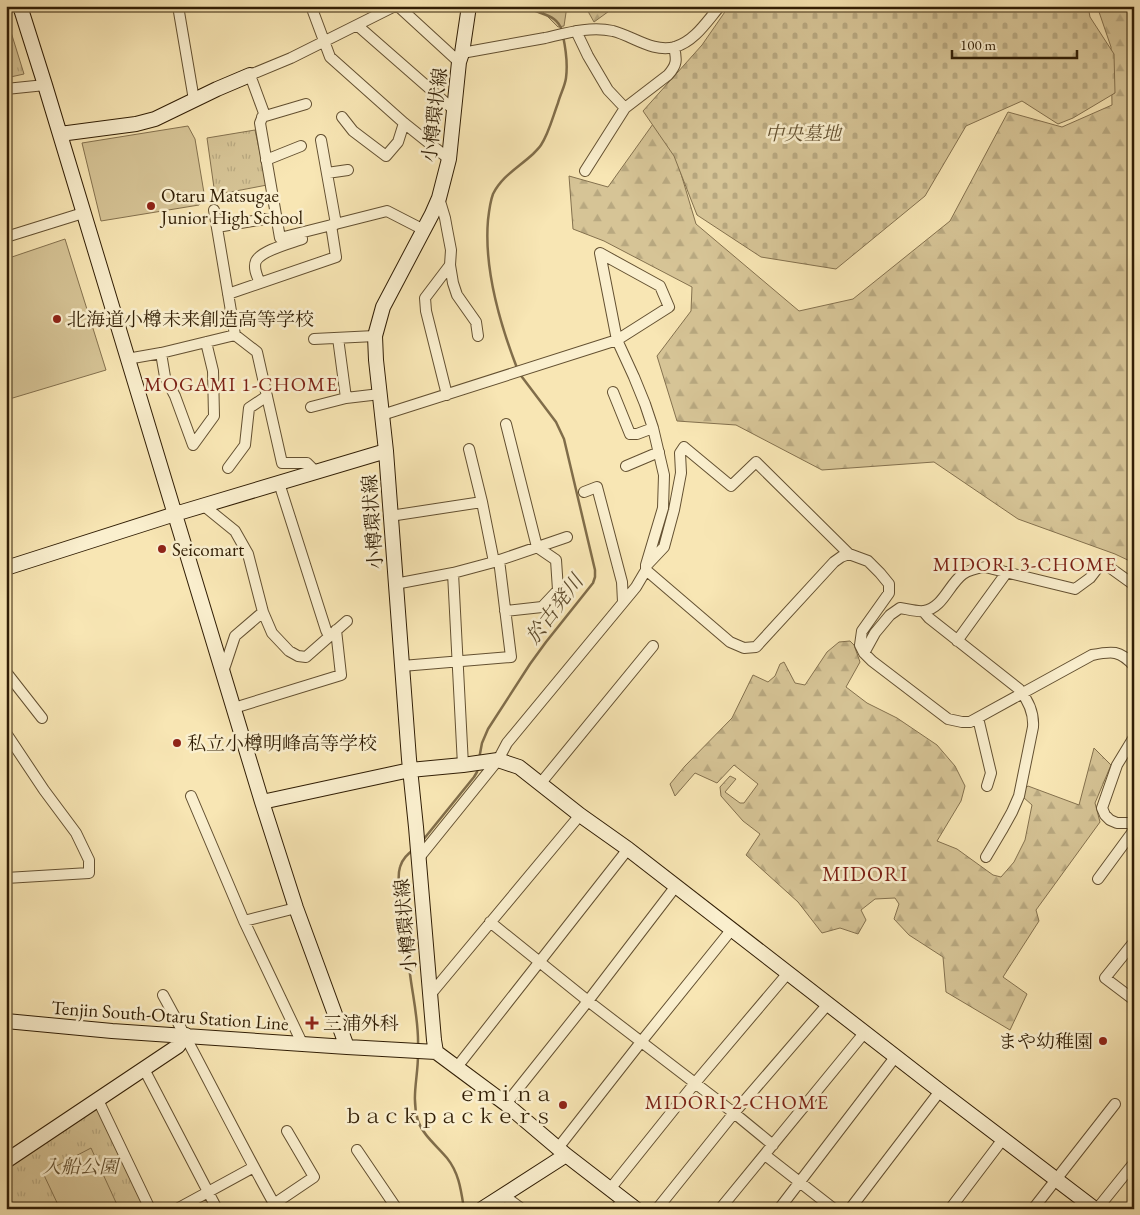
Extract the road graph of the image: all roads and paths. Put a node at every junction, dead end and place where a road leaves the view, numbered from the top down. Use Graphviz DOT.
graph roads {
  1 [pos="20,6"];
  2 [pos="178,6"];
  3 [pos="311,6"];
  4 [pos="396,6"];
  5 [pos="469,6"];
  6 [pos="720,6"];
  7 [pos="358,26"];
  8 [pos="576,32"];
  9 [pos="324,42"];
  10 [pos="674,47"];
  11 [pos="461,58"];
  12 [pos="250,75"];
  13 [pos="46,84"];
  14 [pos="6,89"];
  15 [pos="194,100"];
  16 [pos="306,104"];
  17 [pos="626,108"];
  18 [pos="454,110"];
  19 [pos="342,117"];
  20 [pos="262,118"];
  21 [pos="404,123"];
  22 [pos="60,134"];
  23 [pos="321,140"];
  24 [pos="301,146"];
  25 [pos="449,159"];
  26 [pos="266,160"];
  27 [pos="348,170"];
  28 [pos="585,171"];
  29 [pos="327,173"];
  30 [pos="439,198"];
  31 [pos="214,210"];
  32 [pos="83,213"];
  33 [pos="277,217"];
  34 [pos="334,224"];
  35 [pos="217,227"];
  36 [pos="424,230"];
  37 [pos="301,233"];
  38 [pos="6,237"];
  39 [pos="450,265"];
  40 [pos="260,283"];
  41 [pos="228,294"];
  42 [pos="235,335"];
  43 [pos="375,336"];
  44 [pos="478,336"];
  45 [pos="338,338"];
  46 [pos="314,339"];
  47 [pos="617,340"];
  48 [pos="206,342"];
  49 [pos="161,353"];
  50 [pos="127,359"];
  51 [pos="613,392"];
  52 [pos="380,394"];
  53 [pos="447,395"];
  54 [pos="267,396"];
  55 [pos="346,398"];
  56 [pos="311,407"];
  57 [pos="382,415"];
  58 [pos="506,424"];
  59 [pos="653,428"];
  60 [pos="469,449"];
  61 [pos="386,451"];
  62 [pos="659,452"];
  63 [pos="626,466"];
  64 [pos="228,468"];
  65 [pos="316,472"];
  66 [pos="279,483"];
  67 [pos="584,492"];
  68 [pos="482,502"];
  69 [pos="203,505"];
  70 [pos="175,514"];
  71 [pos="390,516"];
  72 [pos="567,537"];
  73 [pos="537,547"];
  74 [pos="849,554"];
  75 [pos="496,561"];
  76 [pos="6,568"];
  77 [pos="646,568"];
  78 [pos="1007,572"];
  79 [pos="453,573"];
  80 [pos="395,584"];
  81 [pos="1134,585"];
  82 [pos="623,602"];
  83 [pos="506,611"];
  84 [pos="923,611"];
  85 [pos="263,612"];
  86 [pos="347,620"];
  87 [pos="333,633"];
  88 [pos="957,640"];
  89 [pos="653,646"];
  90 [pos="864,653"];
  91 [pos="457,662"];
  92 [pos="402,666"];
  93 [pos="1134,666"];
  94 [pos="6,672"];
  95 [pos="223,672"];
  96 [pos="1023,694"];
  97 [pos="234,708"];
  98 [pos="42,718"];
  99 [pos="978,718"];
  100 [pos="6,732"];
  101 [pos="1134,737"];
  102 [pos="482,763"];
  103 [pos="410,770"];
  104 [pos="540,784"];
  105 [pos="987,786"];
  106 [pos="191,796"];
  107 [pos="262,802"];
  108 [pos="580,815"];
  109 [pos="1134,823"];
  110 [pos="1134,830"];
  111 [pos="418,849"];
  112 [pos="628,849"];
  113 [pos="986,857"];
  114 [pos="6,878"];
  115 [pos="1098,879"];
  116 [pos="676,886"];
  117 [pos="296,908"];
  118 [pos="244,921"];
  119 [pos="490,922"];
  120 [pos="732,929"];
  121 [pos="1134,942"];
  122 [pos="539,962"];
  123 [pos="788,973"];
  124 [pos="163,995"];
  125 [pos="430,995"];
  126 [pos="1134,1000"];
  127 [pos="588,1001"];
  128 [pos="828,1004"];
  129 [pos="6,1021"];
  130 [pos="866,1032"];
  131 [pos="186,1035"];
  132 [pos="641,1042"];
  133 [pos="302,1044"];
  134 [pos="347,1047"];
  135 [pos="431,1052"];
  136 [pos="896,1056"];
  137 [pos="457,1067"];
  138 [pos="144,1069"];
  139 [pos="695,1083"];
  140 [pos="940,1091"];
  141 [pos="98,1100"];
  142 [pos="506,1104"];
  143 [pos="1115,1104"];
  144 [pos="734,1113"];
  145 [pos="287,1131"];
  146 [pos="1003,1139"];
  147 [pos="773,1144"];
  148 [pos="357,1150"];
  149 [pos="562,1152"];
  150 [pos="765,1155"];
  151 [pos="6,1161"];
  152 [pos="1134,1163"];
  153 [pos="254,1167"];
  154 [pos="1056,1178"];
  155 [pos="800,1182"];
  156 [pos="610,1189"];
  157 [pos="208,1191"];
  158 [pos="503,1195"];
  159 [pos="620,1204"];
  160 [pos="276,1206"];
  161 [pos="150,1209"];
  162 [pos="177,1209"];
  163 [pos="217,1209"];
  164 [pos="397,1209"];
  165 [pos="482,1209"];
  166 [pos="522,1209"];
  167 [pos="636,1209"];
  168 [pos="657,1209"];
  169 [pos="720,1209"];
  170 [pos="779,1209"];
  171 [pos="834,1209"];
  172 [pos="850,1209"];
  173 [pos="950,1209"];
  174 [pos="1032,1209"];
  175 [pos="1096,1209"];
  1 -- 13 [label="street"];
  2 -- 15 [label="street"];
  3 -- 9 [label="street"];
  4 -- 7 [label="street"];
  4 -- 11 [label="street"];
  5 -- 11 [label="street, 小樽環状線"];
  6 -- 10 [label="street"];
  7 -- 9 [label="street"];
  7 -- 18 [label="street"];
  8 -- 10 [label="street"];
  8 -- 11 [label="street"];
  8 -- 17 [label="street"];
  9 -- 12 [label="street"];
  9 -- 21 [label="street"];
  10 -- 17 [label="street"];
  11 -- 18 [label="street, 小樽環状線"];
  12 -- 15 [label="street"];
  12 -- 20 [label="street"];
  13 -- 14 [label="street"];
  13 -- 22 [label="street"];
  15 -- 22 [label="street"];
  16 -- 20 [label="street"];
  17 -- 28 [label="street"];
  18 -- 25 [label="street, 小樽環状線"];
  19 -- 21 [label="street"];
  20 -- 26 [label="street"];
  21 -- 25 [label="street"];
  22 -- 32 [label="street"];
  23 -- 29 [label="street"];
  24 -- 26 [label="street"];
  25 -- 30 [label="street, 小樽環状線"];
  26 -- 33 [label="street"];
  27 -- 29 [label="street"];
  29 -- 34 [label="street"];
  30 -- 36 [label="street, 小樽環状線"];
  30 -- 39 [label="street"];
  31 -- 35 [label="street"];
  32 -- 38 [label="street"];
  32 -- 50 [label="street"];
  33 -- 35 [label="street"];
  33 -- 37 [label="street"];
  34 -- 36 [label="street"];
  34 -- 37 [label="street"];
  34 -- 40 [label="street"];
  35 -- 41 [label="street"];
  36 -- 43 [label="street, 小樽環状線"];
  37 -- 40 [label="street"];
  39 -- 44 [label="street"];
  39 -- 53 [label="street"];
  40 -- 41 [label="street"];
  41 -- 42 [label="street"];
  42 -- 48 [label="street"];
  42 -- 54 [label="street"];
  43 -- 45 [label="street"];
  43 -- 52 [label="street, 小樽環状線"];
  45 -- 46 [label="street"];
  45 -- 55 [label="street"];
  47 -- 47 [label="street"];
  47 -- 53 [label="street"];
  47 -- 59 [label="street"];
  48 -- 49 [label="street"];
  48 -- 49 [label="street"];
  49 -- 50 [label="street"];
  50 -- 70 [label="street"];
  51 -- 59 [label="street"];
  52 -- 55 [label="street"];
  52 -- 57 [label="street, 小樽環状線"];
  53 -- 57 [label="street"];
  54 -- 64 [label="street"];
  54 -- 65 [label="street"];
  55 -- 56 [label="street"];
  57 -- 61 [label="street, 小樽環状線"];
  58 -- 73 [label="street"];
  59 -- 62 [label="street"];
  60 -- 68 [label="street"];
  61 -- 65 [label="street"];
  61 -- 71 [label="street, 小樽環状線"];
  62 -- 63 [label="street"];
  62 -- 77 [label="street"];
  65 -- 66 [label="street"];
  66 -- 69 [label="street"];
  66 -- 87 [label="street"];
  67 -- 82 [label="street"];
  68 -- 71 [label="street"];
  68 -- 75 [label="street"];
  69 -- 70 [label="street"];
  69 -- 85 [label="street"];
  70 -- 76 [label="street"];
  70 -- 95 [label="street"];
  71 -- 80 [label="street, 小樽環状線"];
  72 -- 73 [label="street"];
  73 -- 75 [label="street"];
  73 -- 83 [label="street"];
  74 -- 77 [label="street"];
  74 -- 77 [label="street"];
  74 -- 90 [label="street"];
  75 -- 79 [label="street"];
  75 -- 83 [label="street"];
  77 -- 82 [label="street"];
  78 -- 81 [label="street"];
  78 -- 84 [label="street"];
  78 -- 88 [label="street"];
  79 -- 80 [label="street"];
  79 -- 91 [label="street"];
  80 -- 92 [label="street, 小樽環状線"];
  82 -- 102 [label="street"];
  83 -- 91 [label="street"];
  84 -- 88 [label="street"];
  84 -- 90 [label="street"];
  85 -- 87 [label="street"];
  85 -- 95 [label="street"];
  86 -- 87 [label="street"];
  87 -- 97 [label="street"];
  88 -- 96 [label="street"];
  89 -- 104 [label="street"];
  90 -- 99 [label="street"];
  91 -- 92 [label="street"];
  91 -- 102 [label="street"];
  92 -- 103 [label="street, 小樽環状線"];
  93 -- 96 [label="street"];
  94 -- 98 [label="street"];
  95 -- 97 [label="street"];
  96 -- 99 [label="street"];
  96 -- 113 [label="street"];
  97 -- 107 [label="street"];
  99 -- 105 [label="street"];
  100 -- 114 [label="street"];
  101 -- 109 [label="street"];
  102 -- 103 [label="street"];
  102 -- 104 [label="street"];
  102 -- 111 [label="street"];
  103 -- 107 [label="street"];
  103 -- 111 [label="street, 小樽環状線"];
  104 -- 108 [label="street"];
  106 -- 118 [label="street"];
  107 -- 117 [label="street"];
  108 -- 112 [label="street"];
  108 -- 119 [label="street"];
  110 -- 115 [label="street"];
  111 -- 125 [label="street, 小樽環状線"];
  112 -- 116 [label="street"];
  112 -- 122 [label="street"];
  116 -- 120 [label="street"];
  116 -- 127 [label="street"];
  117 -- 118 [label="street"];
  117 -- 134 [label="street"];
  118 -- 133 [label="street"];
  119 -- 122 [label="street"];
  119 -- 125 [label="street"];
  120 -- 123 [label="street"];
  120 -- 132 [label="street"];
  121 -- 126 [label="street"];
  122 -- 127 [label="street"];
  122 -- 137 [label="street"];
  123 -- 128 [label="street"];
  123 -- 139 [label="street"];
  124 -- 131 [label="street"];
  125 -- 135 [label="street, 小樽環状線"];
  127 -- 132 [label="street"];
  127 -- 142 [label="street"];
  128 -- 130 [label="street"];
  128 -- 144 [label="street"];
  129 -- 131 [label="street, Tenjin South-Otaru Station Line"];
  130 -- 136 [label="street"];
  130 -- 147 [label="street"];
  131 -- 133 [label="street, Tenjin South-Otaru Station Line"];
  131 -- 138 [label="street"];
  131 -- 153 [label="street"];
  132 -- 139 [label="street"];
  132 -- 149 [label="street"];
  133 -- 134 [label="street, Tenjin South-Otaru Station Line"];
  134 -- 135 [label="street, Tenjin South-Otaru Station Line"];
  135 -- 137 [label="street"];
  136 -- 140 [label="street"];
  136 -- 155 [label="street"];
  137 -- 142 [label="street"];
  138 -- 141 [label="street"];
  138 -- 157 [label="street"];
  139 -- 144 [label="street"];
  139 -- 156 [label="street"];
  140 -- 146 [label="street"];
  140 -- 172 [label="street"];
  141 -- 151 [label="street"];
  141 -- 161 [label="street"];
  142 -- 149 [label="street"];
  143 -- 154 [label="street"];
  144 -- 147 [label="street"];
  144 -- 168 [label="street"];
  145 -- 160 [label="street"];
  146 -- 154 [label="street"];
  146 -- 173 [label="street"];
  147 -- 150 [label="street"];
  148 -- 164 [label="street"];
  149 -- 156 [label="street"];
  149 -- 158 [label="street"];
  150 -- 155 [label="street"];
  150 -- 169 [label="street"];
  152 -- 175 [label="street"];
  153 -- 157 [label="street"];
  153 -- 160 [label="street"];
  154 -- 174 [label="street"];
  154 -- 175 [label="street"];
  155 -- 170 [label="street"];
  155 -- 171 [label="street"];
  156 -- 159 [label="street"];
  157 -- 162 [label="street"];
  157 -- 163 [label="street"];
  158 -- 165 [label="street"];
  158 -- 166 [label="street"];
  159 -- 167 [label="street"];
}
